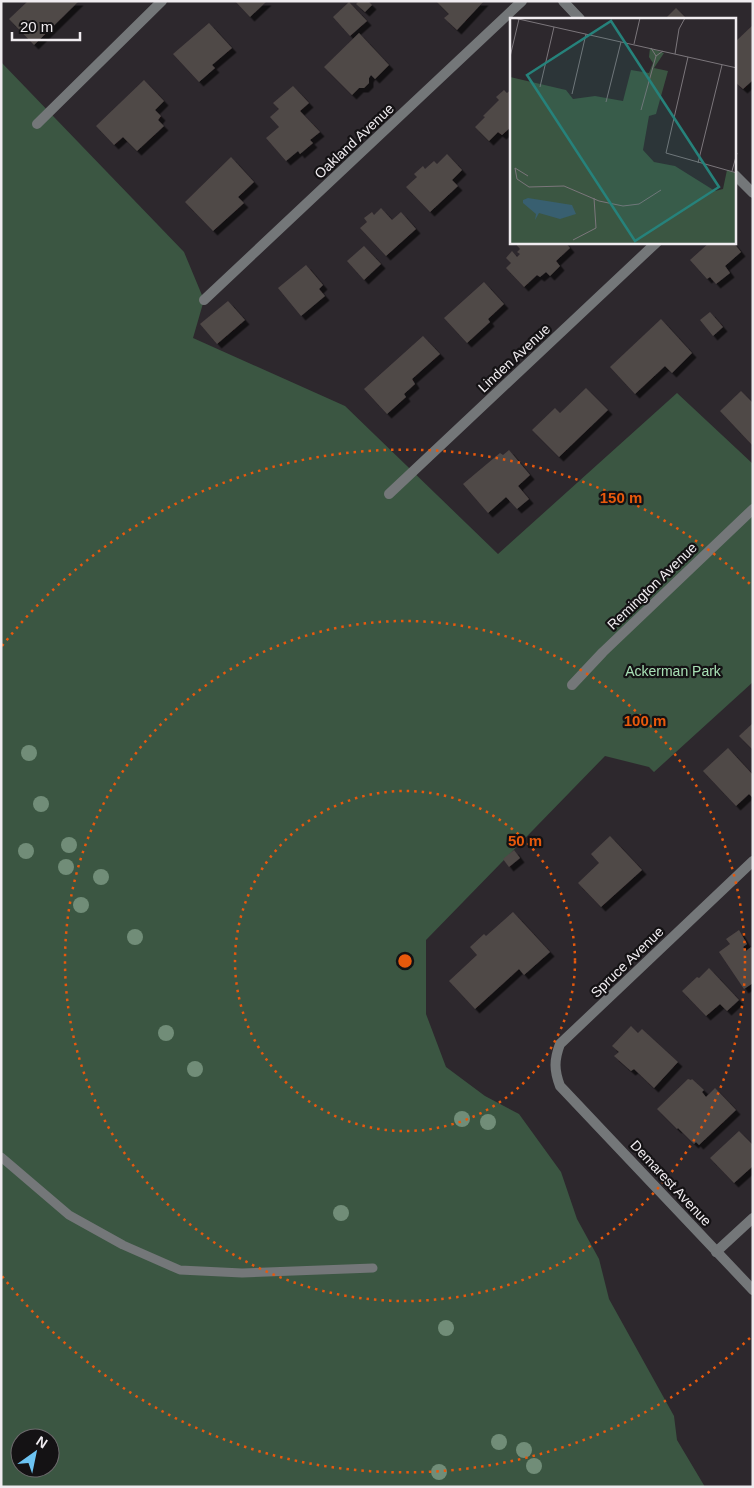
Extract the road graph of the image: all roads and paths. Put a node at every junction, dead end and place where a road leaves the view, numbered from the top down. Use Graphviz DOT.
graph roads {
  1 [pos="162,1"];
  2 [pos="522,1"];
  3 [pos="563,1"];
  4 [pos="579,18"];
  5 [pos="37,124"];
  6 [pos="736,176"];
  7 [pos="753,193"];
  8 [pos="655,244"];
  9 [pos="204,300"];
  10 [pos="389,494"];
  11 [pos="753,509"];
  12 [pos="572,685"];
  13 [pos="753,861"];
  14 [pos="569,1095"];
  15 [pos="1,1157"];
  16 [pos="753,1218"];
  17 [pos="716,1252"];
  18 [pos="373,1268"];
  19 [pos="753,1290"];
  1 -- 5 [label="street"];
  2 -- 9 [label="street, Oakland Avenue"];
  3 -- 4 [label="street"];
  6 -- 7 [label="street"];
  8 -- 10 [label="street, Linden Avenue"];
  11 -- 12 [label="street, Remington Avenue"];
  13 -- 14 [label="street, Spruce Avenue"];
  14 -- 17 [label="street, Demarest Avenue"];
  15 -- 18 [label="lane"];
  16 -- 17 [label="street"];
  17 -- 19 [label="street, Demarest Avenue"];
}
